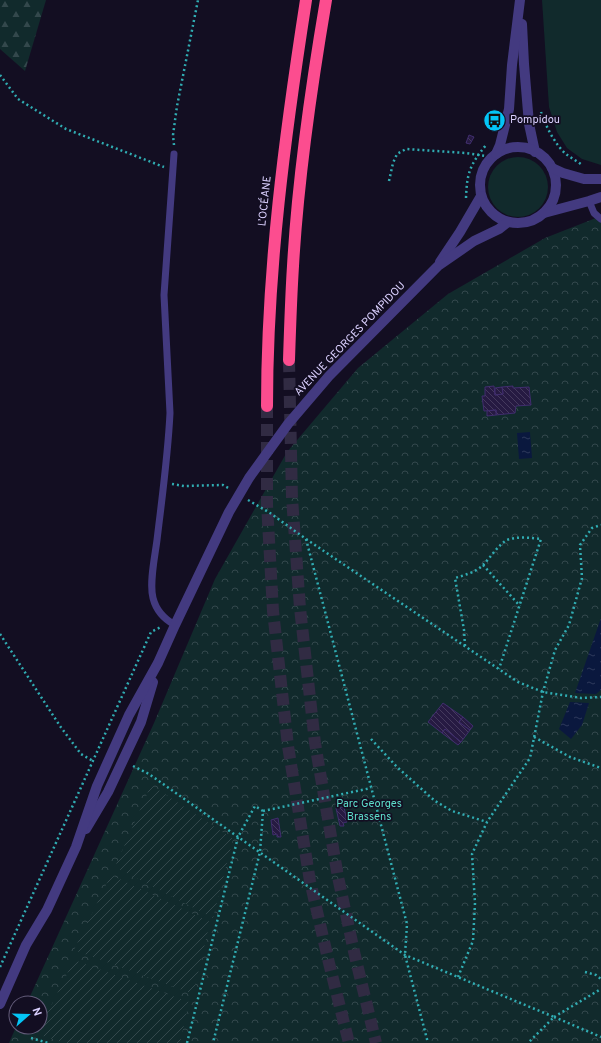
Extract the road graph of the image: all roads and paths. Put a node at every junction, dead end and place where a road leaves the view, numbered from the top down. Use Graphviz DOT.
graph roads {
  1 [pos="198,0"];
  2 [pos="306,0"];
  3 [pos="326,0"];
  4 [pos="520,0"];
  5 [pos="0,75"];
  6 [pos="540,108"];
  7 [pos="535,152"];
  8 [pos="174,154"];
  9 [pos="494,155"];
  10 [pos="585,167"];
  11 [pos="552,168"];
  12 [pos="173,176"];
  13 [pos="601,179"];
  14 [pos="389,181"];
  15 [pos="481,196"];
  16 [pos="601,197"];
  17 [pos="589,201"];
  18 [pos="544,213"];
  19 [pos="601,219"];
  20 [pos="508,222"];
  21 [pos="438,266"];
  22 [pos="289,360"];
  23 [pos="267,406"];
  24 [pos="184,486"];
  25 [pos="233,491"];
  26 [pos="246,499"];
  27 [pos="601,525"];
  28 [pos="306,539"];
  29 [pos="483,565"];
  30 [pos="520,606"];
  31 [pos="175,625"];
  32 [pos="161,627"];
  33 [pos="0,634"];
  34 [pos="465,646"];
  35 [pos="499,669"];
  36 [pos="543,692"];
  37 [pos="601,697"];
  38 [pos="534,737"];
  39 [pos="372,739"];
  40 [pos="93,761"];
  41 [pos="132,765"];
  42 [pos="601,768"];
  43 [pos="371,788"];
  44 [pos="263,811"];
  45 [pos="487,822"];
  46 [pos="238,837"];
  47 [pos="260,852"];
  48 [pos="405,955"];
  49 [pos="0,967"];
  50 [pos="585,972"];
  51 [pos="458,977"];
  52 [pos="601,979"];
  53 [pos="601,989"];
  54 [pos="0,1004"];
  55 [pos="554,1017"];
  56 [pos="601,1037"];
  57 [pos="31,1038"];
  58 [pos="48,1043"];
  59 [pos="187,1043"];
  60 [pos="213,1043"];
  61 [pos="428,1043"];
  62 [pos="528,1043"];
  1 -- 8 [label="path"];
  2 -- 23 [label="highway, L’OCÉANE"];
  3 -- 22 [label="highway"];
  4 -- 7 [label="street"];
  4 -- 9 [label="street"];
  5 -- 12 [label="path"];
  6 -- 10 [label="path"];
  7 -- 9 [label="street"];
  7 -- 11 [label="street"];
  8 -- 12 [label="lane"];
  9 -- 14 [label="path"];
  9 -- 15 [label="street"];
  11 -- 13 [label="street"];
  11 -- 18 [label="street"];
  12 -- 31 [label="lane"];
  15 -- 20 [label="street"];
  15 -- 21 [label="street, AVENUE GEORGES POMPIDOU"];
  16 -- 17 [label="street"];
  17 -- 18 [label="street"];
  17 -- 19 [label="lane"];
  18 -- 20 [label="street"];
  20 -- 21 [label="street, AVENUE GEORGES POMPIDOU"];
  21 -- 31 [label="street, AVENUE GEORGES POMPIDOU"];
  24 -- 25 [label="path"];
  26 -- 28 [label="path"];
  27 -- 36 [label="path"];
  28 -- 34 [label="path"];
  28 -- 43 [label="path"];
  29 -- 30 [label="path"];
  29 -- 30 [label="path"];
  29 -- 34 [label="path"];
  30 -- 35 [label="path"];
  31 -- 54 [label="street, AVENUE GEORGES POMPIDOU"];
  32 -- 40 [label="path"];
  33 -- 40 [label="path"];
  34 -- 35 [label="path"];
  35 -- 36 [label="path"];
  36 -- 37 [label="path"];
  36 -- 38 [label="path"];
  38 -- 42 [label="path"];
  38 -- 45 [label="path"];
  39 -- 45 [label="path"];
  40 -- 49 [label="path"];
  41 -- 46 [label="path"];
  43 -- 44 [label="path"];
  43 -- 48 [label="path"];
  44 -- 46 [label="path"];
  44 -- 47 [label="path"];
  45 -- 51 [label="path"];
  46 -- 47 [label="path"];
  46 -- 59 [label="path"];
  47 -- 48 [label="path"];
  47 -- 60 [label="path"];
  48 -- 51 [label="path"];
  48 -- 61 [label="path"];
  50 -- 52 [label="path"];
  51 -- 55 [label="path"];
  53 -- 55 [label="path"];
  55 -- 56 [label="path"];
  55 -- 62 [label="path"];
  57 -- 58 [label="path"];
}
